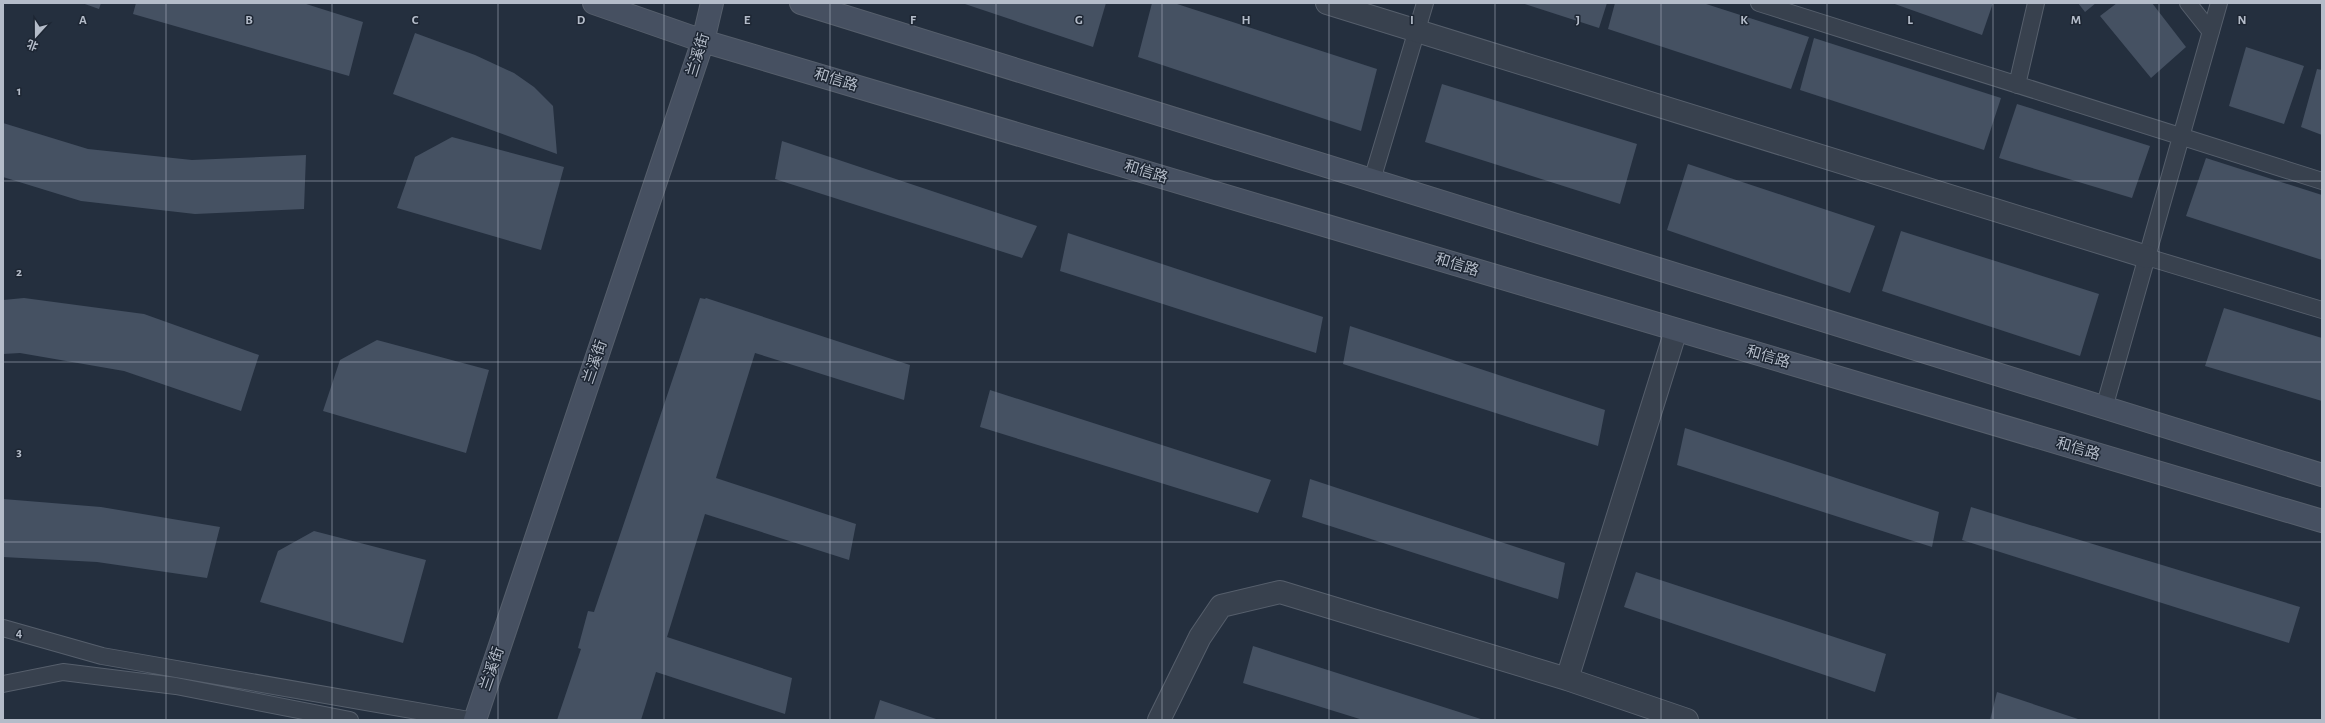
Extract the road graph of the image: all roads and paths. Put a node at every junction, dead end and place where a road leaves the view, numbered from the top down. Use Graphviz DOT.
graph roads {
  1 [pos="594,3"];
  2 [pos="712,3"];
  3 [pos="801,3"];
  4 [pos="1327,3"];
  5 [pos="1425,3"];
  6 [pos="1759,3"];
  7 [pos="2036,3"];
  8 [pos="2188,3"];
  9 [pos="2219,3"];
  10 [pos="1416,31"];
  11 [pos="2211,32"];
  12 [pos="703,41"];
  13 [pos="2017,85"];
  14 [pos="2181,137"];
  15 [pos="1372,180"];
  16 [pos="2322,181"];
  17 [pos="2147,258"];
  18 [pos="2322,310"];
  19 [pos="1676,330"];
  20 [pos="2104,408"];
  21 [pos="2322,475"];
  22 [pos="2322,521"];
  23 [pos="3,628"];
  24 [pos="1567,678"];
  25 [pos="3,684"];
  26 [pos="350,720"];
  27 [pos="469,720"];
  28 [pos="474,720"];
  29 [pos="1160,720"];
  30 [pos="1687,720"];
  1 -- 12 [label="street, 和信路"];
  2 -- 12 [label="street, 兰溪街"];
  3 -- 15 [label="street"];
  4 -- 10 [label="street"];
  5 -- 10 [label="lane"];
  6 -- 13 [label="lane"];
  7 -- 13 [label="lane"];
  8 -- 11 [label="lane"];
  9 -- 11 [label="lane"];
  10 -- 15 [label="lane"];
  10 -- 17 [label="street"];
  11 -- 14 [label="lane"];
  12 -- 19 [label="street, 和信路"];
  12 -- 28 [label="street, 兰溪街"];
  13 -- 14 [label="lane"];
  14 -- 16 [label="lane"];
  14 -- 17 [label="lane"];
  15 -- 20 [label="street"];
  17 -- 18 [label="lane"];
  17 -- 20 [label="lane"];
  19 -- 22 [label="street, 和信路"];
  19 -- 24 [label="street"];
  20 -- 21 [label="street"];
  23 -- 27 [label="lane"];
  24 -- 29 [label="street"];
  24 -- 30 [label="street"];
  25 -- 26 [label="lane"];
}
